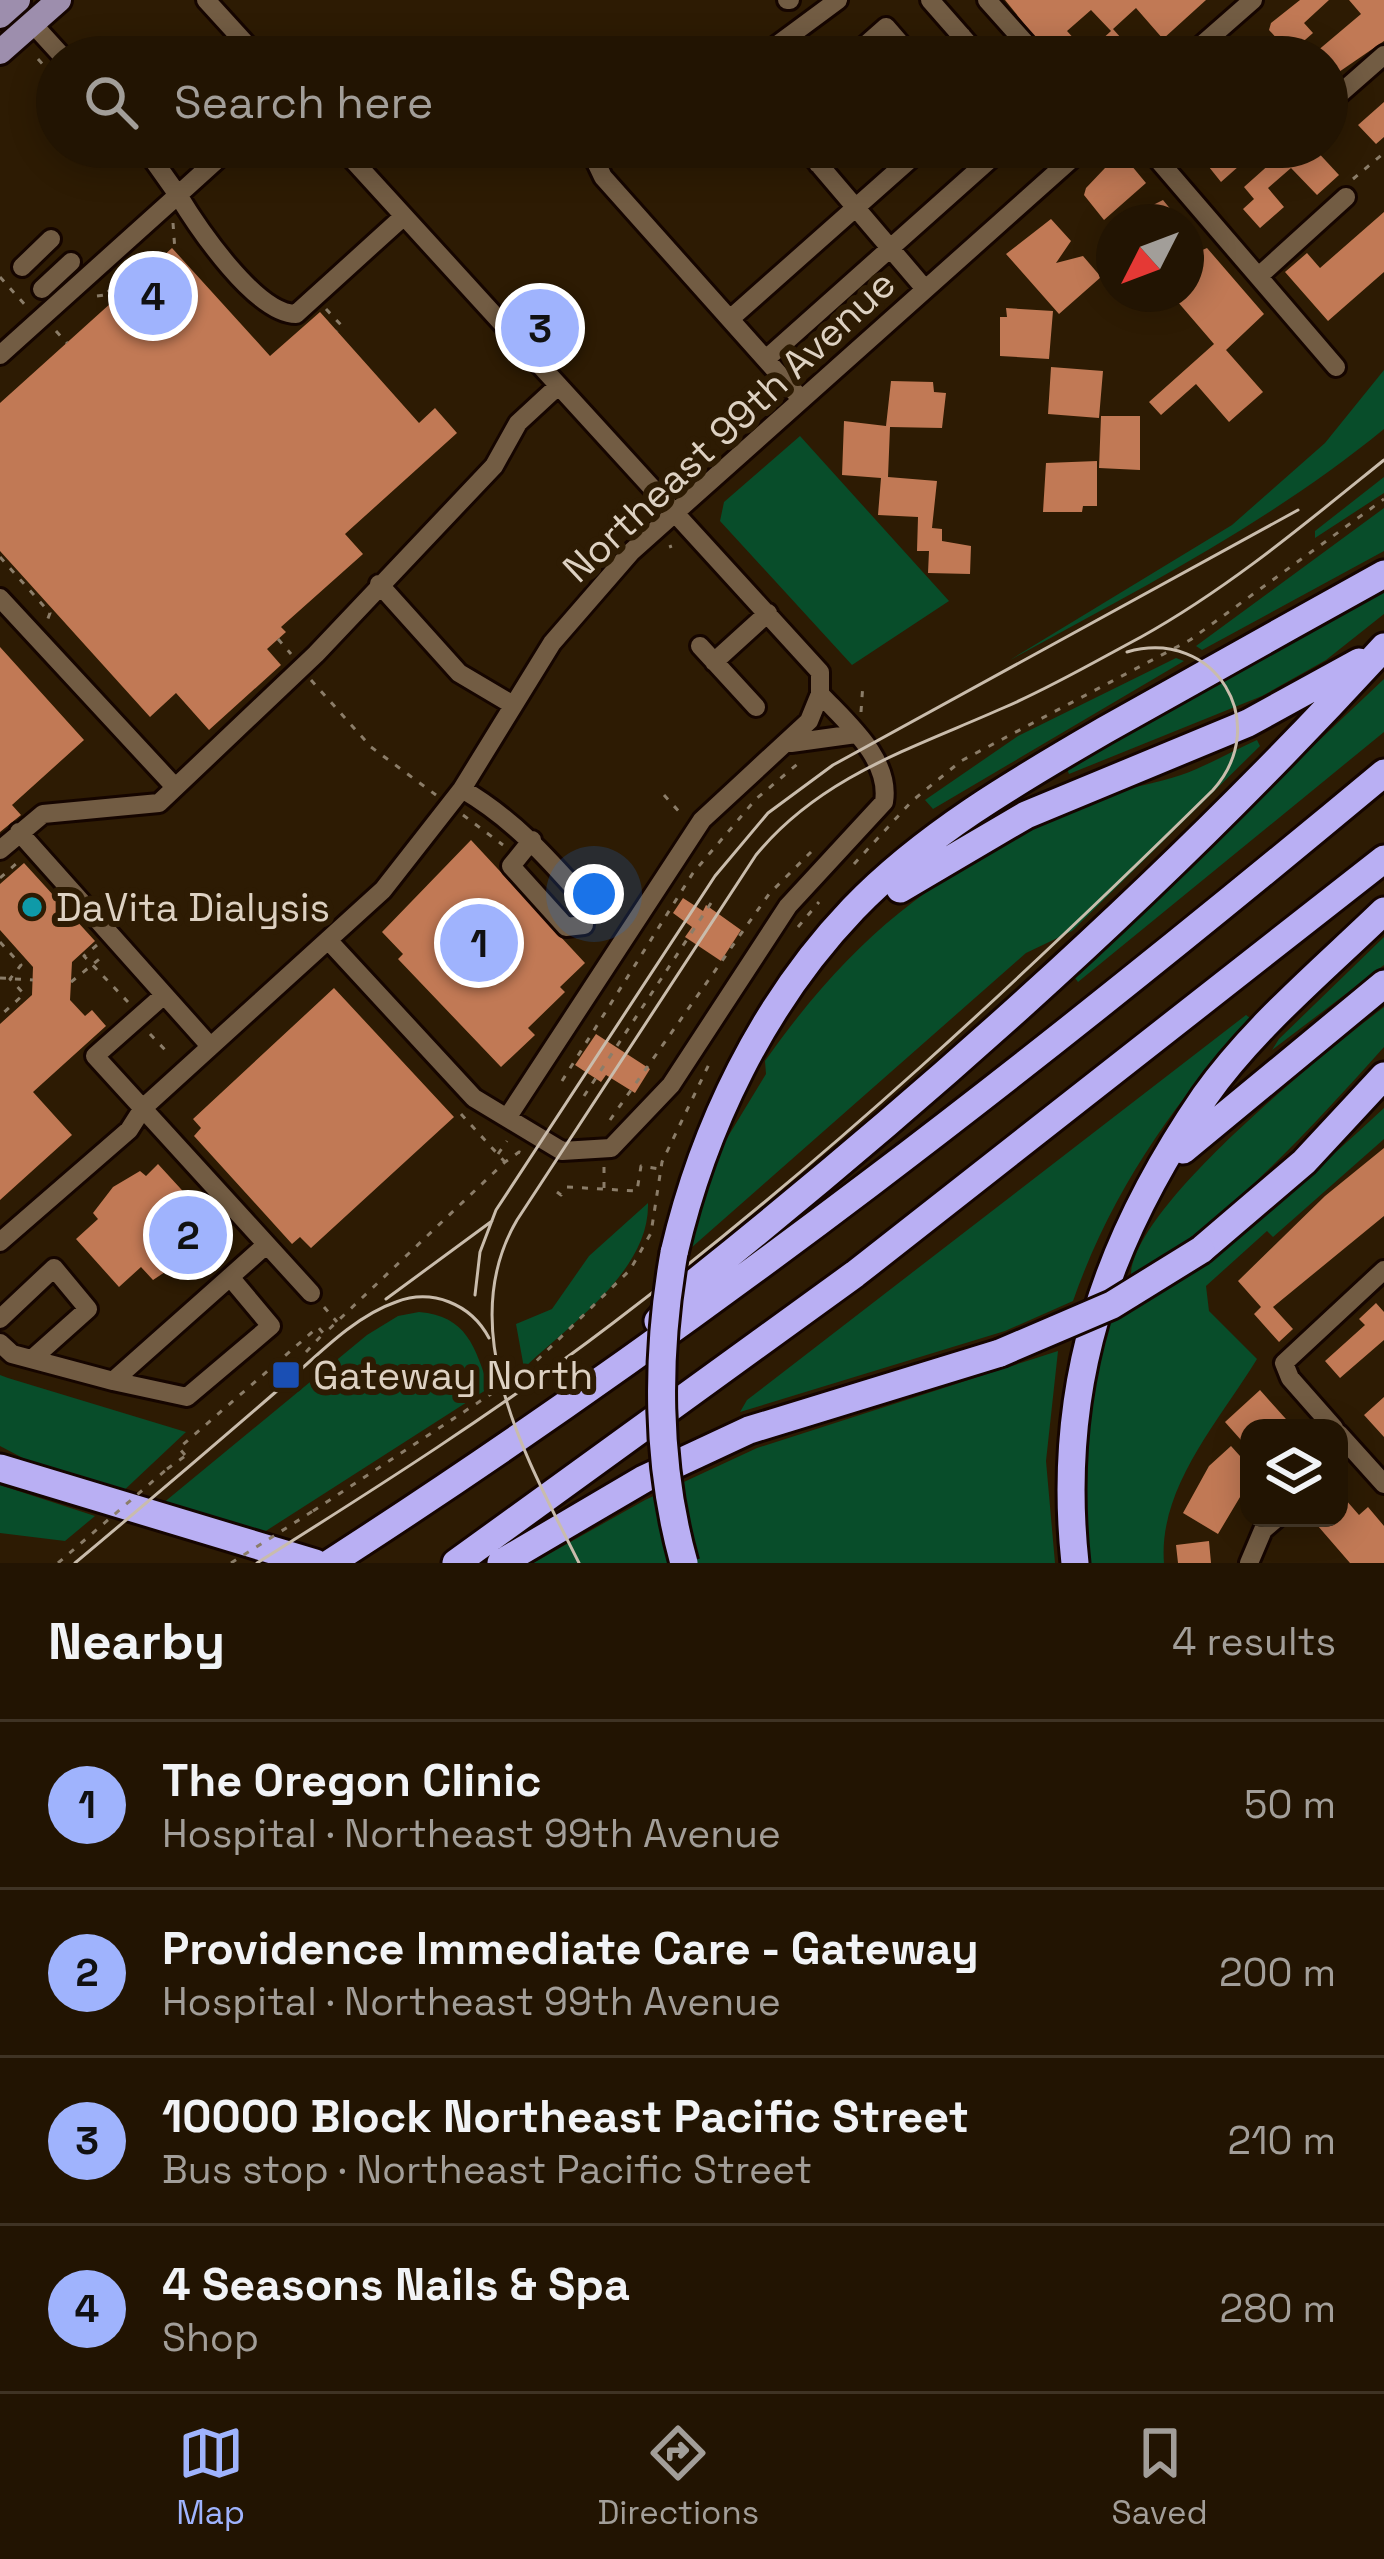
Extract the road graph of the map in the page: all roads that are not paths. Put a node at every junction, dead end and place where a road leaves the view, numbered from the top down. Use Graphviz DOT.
graph roads {
  1 [pos="18,0"];
  2 [pos="206,0"];
  3 [pos="838,0"];
  4 [pos="930,0"];
  5 [pos="987,0"];
  6 [pos="1253,0"];
  7 [pos="47,8"];
  8 [pos="0,16"];
  9 [pos="239,36"];
  10 [pos="795,36"];
  11 [pos="962,36"];
  12 [pos="1019,36"];
  13 [pos="1212,36"];
  14 [pos="0,52"];
  15 [pos="1384,56"];
  16 [pos="1348,88"];
  17 [pos="159,168"];
  18 [pos="208,168"];
  19 [pos="359,168"];
  20 [pos="599,168"];
  21 [pos="821,168"];
  22 [pos="901,168"];
  23 [pos="981,168"];
  24 [pos="1054,168"];
  25 [pos="1166,168"];
  26 [pos="178,195"];
  27 [pos="1346,197"];
  28 [pos="856,208"];
  29 [pos="404,216"];
  30 [pos="890,248"];
  31 [pos="62,250"];
  32 [pos="1259,276"];
  33 [pos="925,289"];
  34 [pos="730,319"];
  35 [pos="0,355"];
  36 [pos="766,359"];
  37 [pos="1336,367"];
  38 [pos="558,386"];
  39 [pos="801,399"];
  40 [pos="674,513"];
  41 [pos="1384,574"];
  42 [pos="379,584"];
  43 [pos="0,598"];
  44 [pos="768,613"];
  45 [pos="700,646"];
  46 [pos="1384,647"];
  47 [pos="714,662"];
  48 [pos="820,694"];
  49 [pos="513,705"];
  50 [pos="755,707"];
  51 [pos="856,734"];
  52 [pos="786,744"];
  53 [pos="1384,772"];
  54 [pos="175,787"];
  55 [pos="462,789"];
  56 [pos="19,832"];
  57 [pos="532,840"];
  58 [pos="0,850"];
  59 [pos="1384,859"];
  60 [pos="1384,911"];
  61 [pos="328,940"];
  62 [pos="1384,984"];
  63 [pos="164,995"];
  64 [pos="777,1009"];
  65 [pos="210,1046"];
  66 [pos="1384,1076"];
  67 [pos="143,1108"];
  68 [pos="502,1111"];
  69 [pos="1166,1164"];
  70 [pos="0,1242"];
  71 [pos="266,1244"];
  72 [pos="1384,1270"];
  73 [pos="230,1277"];
  74 [pos="311,1292"];
  75 [pos="0,1319"];
  76 [pos="0,1343"];
  77 [pos="629,1357"];
  78 [pos="32,1359"];
  79 [pos="113,1381"];
  80 [pos="1326,1419"];
  81 [pos="1348,1444"];
  82 [pos="1356,1453"];
  83 [pos="1348,1460"];
  84 [pos="2,1468"];
  85 [pos="1384,1484"];
  86 [pos="1266,1527"];
  87 [pos="465,1556"];
  88 [pos="504,1561"];
  89 [pos="315,1563"];
  90 [pos="330,1563"];
  91 [pos="684,1563"];
  92 [pos="1075,1563"];
  93 [pos="1249,1563"];
  1 -- 8 [label="main road"];
  2 -- 9 [label="street"];
  3 -- 10 [label="street"];
  4 -- 11 [label="street"];
  5 -- 12 [label="street"];
  6 -- 13 [label="street"];
  7 -- 14 [label="main road"];
  15 -- 16 [label="street"];
  17 -- 26 [label="street"];
  18 -- 26 [label="street"];
  19 -- 29 [label="street"];
  20 -- 34 [label="street"];
  21 -- 28 [label="street"];
  22 -- 28 [label="street"];
  23 -- 30 [label="street"];
  24 -- 33 [label="street, Northeast 99th Avenue"];
  25 -- 32 [label="street"];
  26 -- 29 [label="street"];
  26 -- 35 [label="street"];
  27 -- 32 [label="street"];
  28 -- 30 [label="street"];
  28 -- 34 [label="street"];
  29 -- 38 [label="street"];
  30 -- 33 [label="street"];
  30 -- 36 [label="street"];
  31 -- 31 [label="street"];
  32 -- 37 [label="street"];
  33 -- 39 [label="street, Northeast 99th Avenue"];
  34 -- 36 [label="street"];
  36 -- 39 [label="street"];
  38 -- 40 [label="street"];
  38 -- 42 [label="street"];
  39 -- 40 [label="street, Northeast 99th Avenue"];
  40 -- 44 [label="street"];
  40 -- 49 [label="street, Northeast 99th Avenue"];
  41 -- 64 [label="highway"];
  42 -- 49 [label="street"];
  42 -- 54 [label="street"];
  43 -- 54 [label="street"];
  44 -- 47 [label="street"];
  44 -- 48 [label="street"];
  45 -- 47 [label="street"];
  46 -- 64 [label="highway"];
  46 -- 77 [label="highway"];
  47 -- 50 [label="street"];
  48 -- 51 [label="street"];
  48 -- 52 [label="street"];
  49 -- 55 [label="street, Northeast 99th Avenue"];
  51 -- 52 [label="street"];
  51 -- 68 [label="street"];
  52 -- 68 [label="street"];
  53 -- 77 [label="highway"];
  54 -- 56 [label="street"];
  55 -- 57 [label="street"];
  55 -- 61 [label="street, Northeast 99th Avenue"];
  56 -- 58 [label="street"];
  56 -- 63 [label="street"];
  57 -- 57 [label="street"];
  59 -- 87 [label="highway"];
  60 -- 69 [label="highway"];
  61 -- 65 [label="street, Northeast 99th Avenue"];
  61 -- 68 [label="street"];
  62 -- 69 [label="highway"];
  63 -- 65 [label="street"];
  63 -- 67 [label="street"];
  64 -- 91 [label="highway, bridge"];
  65 -- 67 [label="street, Northeast 99th Avenue"];
  66 -- 88 [label="highway, bridge"];
  67 -- 70 [label="street, Northeast 99th Avenue"];
  67 -- 71 [label="street"];
  69 -- 92 [label="highway"];
  71 -- 73 [label="street"];
  71 -- 74 [label="street"];
  72 -- 80 [label="street"];
  73 -- 79 [label="street"];
  73 -- 79 [label="street"];
  75 -- 78 [label="street"];
  76 -- 78 [label="street"];
  77 -- 90 [label="highway"];
  78 -- 79 [label="street"];
  81 -- 82 [label="street"];
  82 -- 83 [label="street"];
  82 -- 85 [label="street"];
  84 -- 89 [label="highway"];
  86 -- 93 [label="street"];
}
